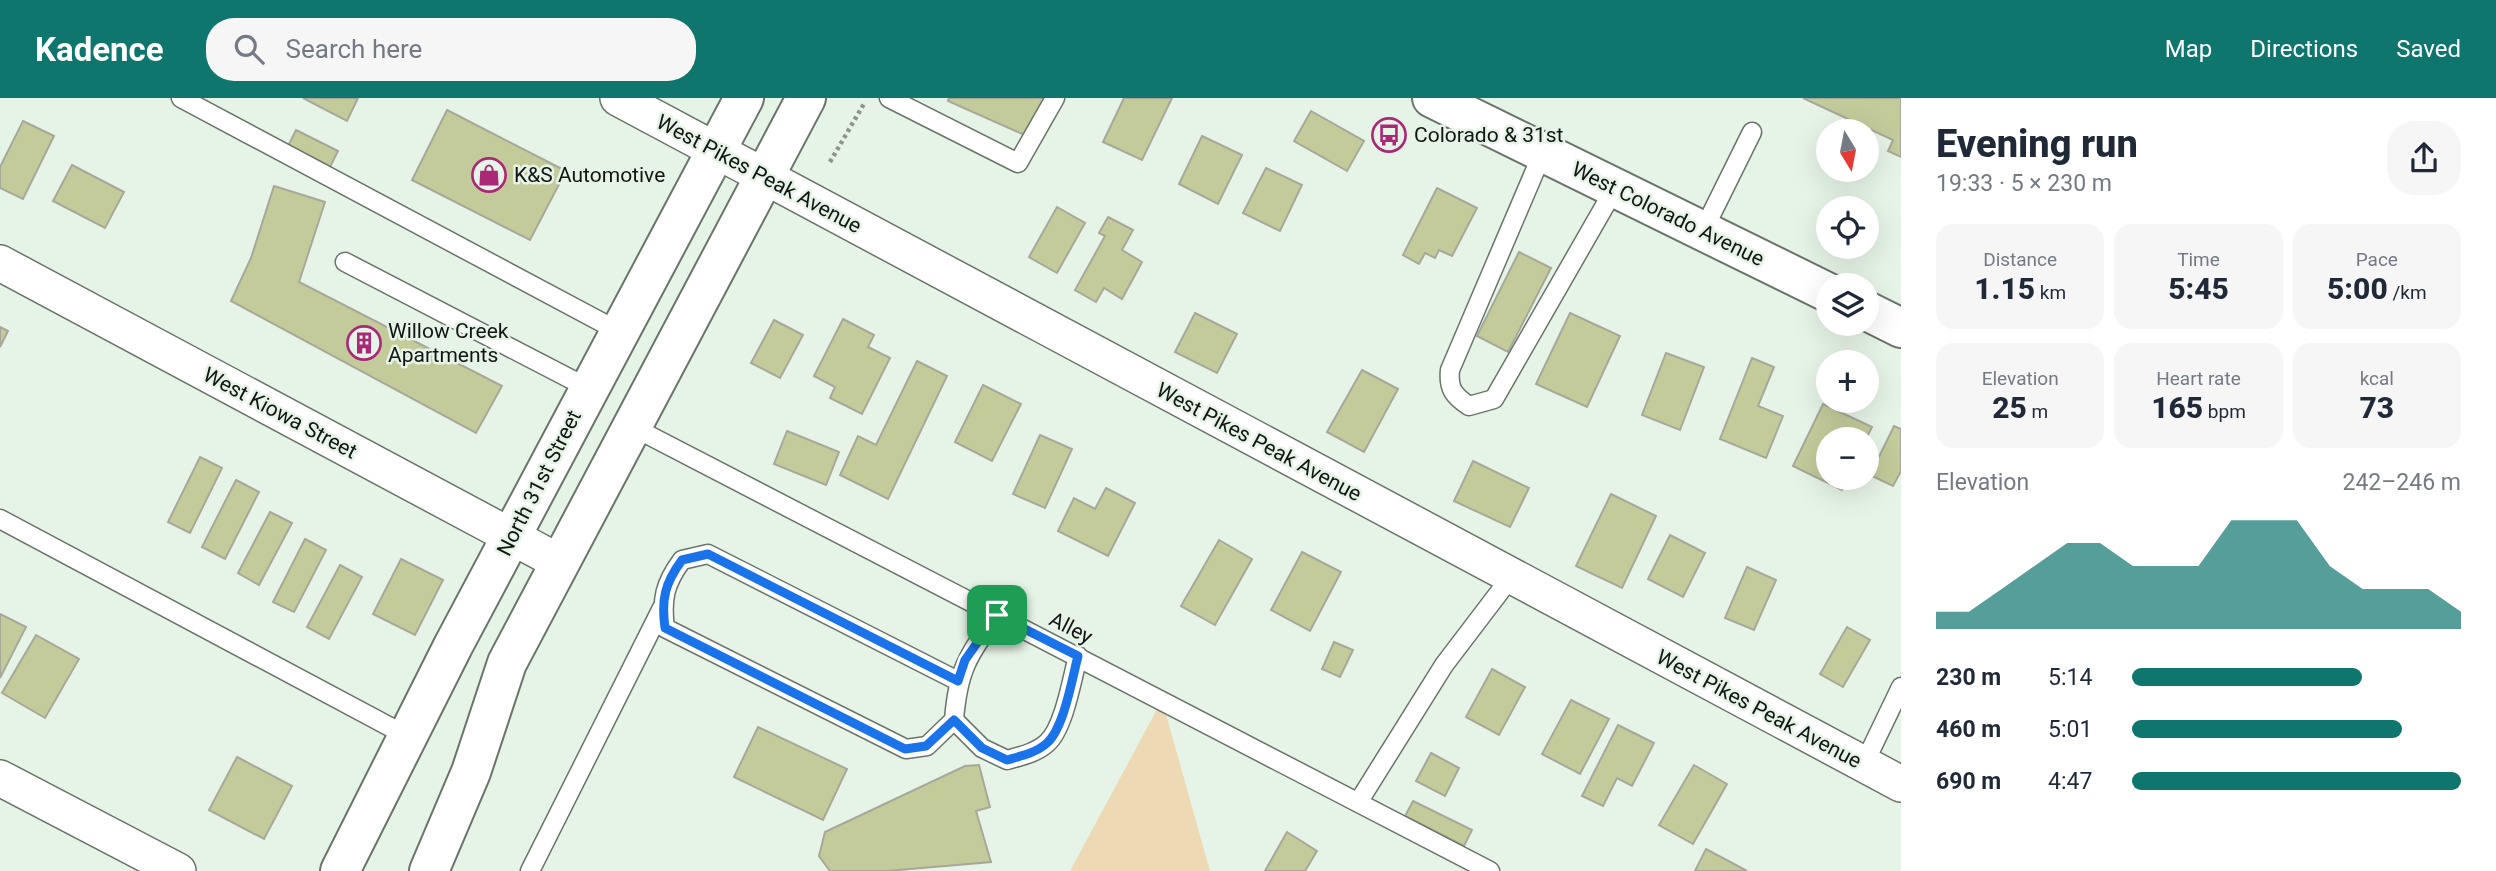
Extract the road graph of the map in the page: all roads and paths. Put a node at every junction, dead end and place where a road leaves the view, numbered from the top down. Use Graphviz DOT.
graph roads {
  1 [pos="181,98"];
  2 [pos="618,98"];
  3 [pos="744,98"];
  4 [pos="806,98"];
  5 [pos="867,98"];
  6 [pos="889,98"];
  7 [pos="1055,98"];
  8 [pos="1432,98"];
  9 [pos="925,105"];
  10 [pos="1752,132"];
  11 [pos="715,149"];
  12 [pos="1543,152"];
  13 [pos="830,162"];
  14 [pos="763,175"];
  15 [pos="1615,188"];
  16 [pos="1703,231"];
  17 [pos="345,262"];
  18 [pos="0,263"];
  19 [pos="1816,287"];
  20 [pos="1879,318"];
  21 [pos="1901,328"];
  22 [pos="618,331"];
  23 [pos="588,388"];
  24 [pos="631,426"];
  25 [pos="0,519"];
  26 [pos="512,537"];
  27 [pos="559,562"];
  28 [pos="1511,577"];
  29 [pos="662,608"];
  30 [pos="997,615"];
  31 [pos="1078,656"];
  32 [pos="958,681"];
  33 [pos="1901,687"];
  34 [pos="954,720"];
  35 [pos="407,736"];
  36 [pos="1864,764"];
  37 [pos="0,778"];
  38 [pos="1901,784"];
  39 [pos="1359,802"];
  40 [pos="178,871"];
  41 [pos="340,871"];
  42 [pos="429,871"];
  43 [pos="530,871"];
  44 [pos="1490,871"];
  1 -- 22 [label="lane"];
  2 -- 11 [label="street, West Pikes Peak Avenue"];
  3 -- 11 [label="main road, North 31st Street"];
  4 -- 14 [label="main road"];
  5 -- 13 [label="path"];
  6 -- 9 [label="lane"];
  7 -- 9 [label="lane"];
  8 -- 12 [label="main road, West Colorado Avenue"];
  10 -- 16 [label="lane"];
  11 -- 14 [label="street, West Pikes Peak Avenue"];
  11 -- 22 [label="main road, North 31st Street"];
  12 -- 15 [label="main road, West Colorado Avenue"];
  12 -- 15 [label="lane"];
  14 -- 24 [label="main road"];
  14 -- 28 [label="street, West Pikes Peak Avenue"];
  15 -- 16 [label="main road, West Colorado Avenue"];
  16 -- 19 [label="main road, West Colorado Avenue"];
  17 -- 23 [label="lane"];
  18 -- 26 [label="street, West Kiowa Street"];
  20 -- 21 [label="main road"];
  22 -- 23 [label="main road, North 31st Street"];
  23 -- 26 [label="main road, North 31st Street"];
  24 -- 27 [label="main road"];
  24 -- 30 [label="lane, Alley"];
  25 -- 35 [label="lane"];
  26 -- 27 [label="street, West Kiowa Street"];
  26 -- 35 [label="main road, North 31st Street"];
  27 -- 42 [label="main road"];
  28 -- 36 [label="street, West Pikes Peak Avenue"];
  28 -- 39 [label="lane"];
  29 -- 32 [label="lane"];
  29 -- 34 [label="lane"];
  29 -- 43 [label="lane"];
  30 -- 31 [label="lane, Alley"];
  30 -- 32 [label="lane"];
  31 -- 34 [label="lane"];
  31 -- 39 [label="lane, Alley"];
  32 -- 34 [label="lane"];
  33 -- 36 [label="lane"];
  35 -- 41 [label="main road, North 31st Street"];
  36 -- 38 [label="street, West Pikes Peak Avenue"];
  37 -- 40 [label="street"];
  39 -- 44 [label="lane, Alley"];
}
